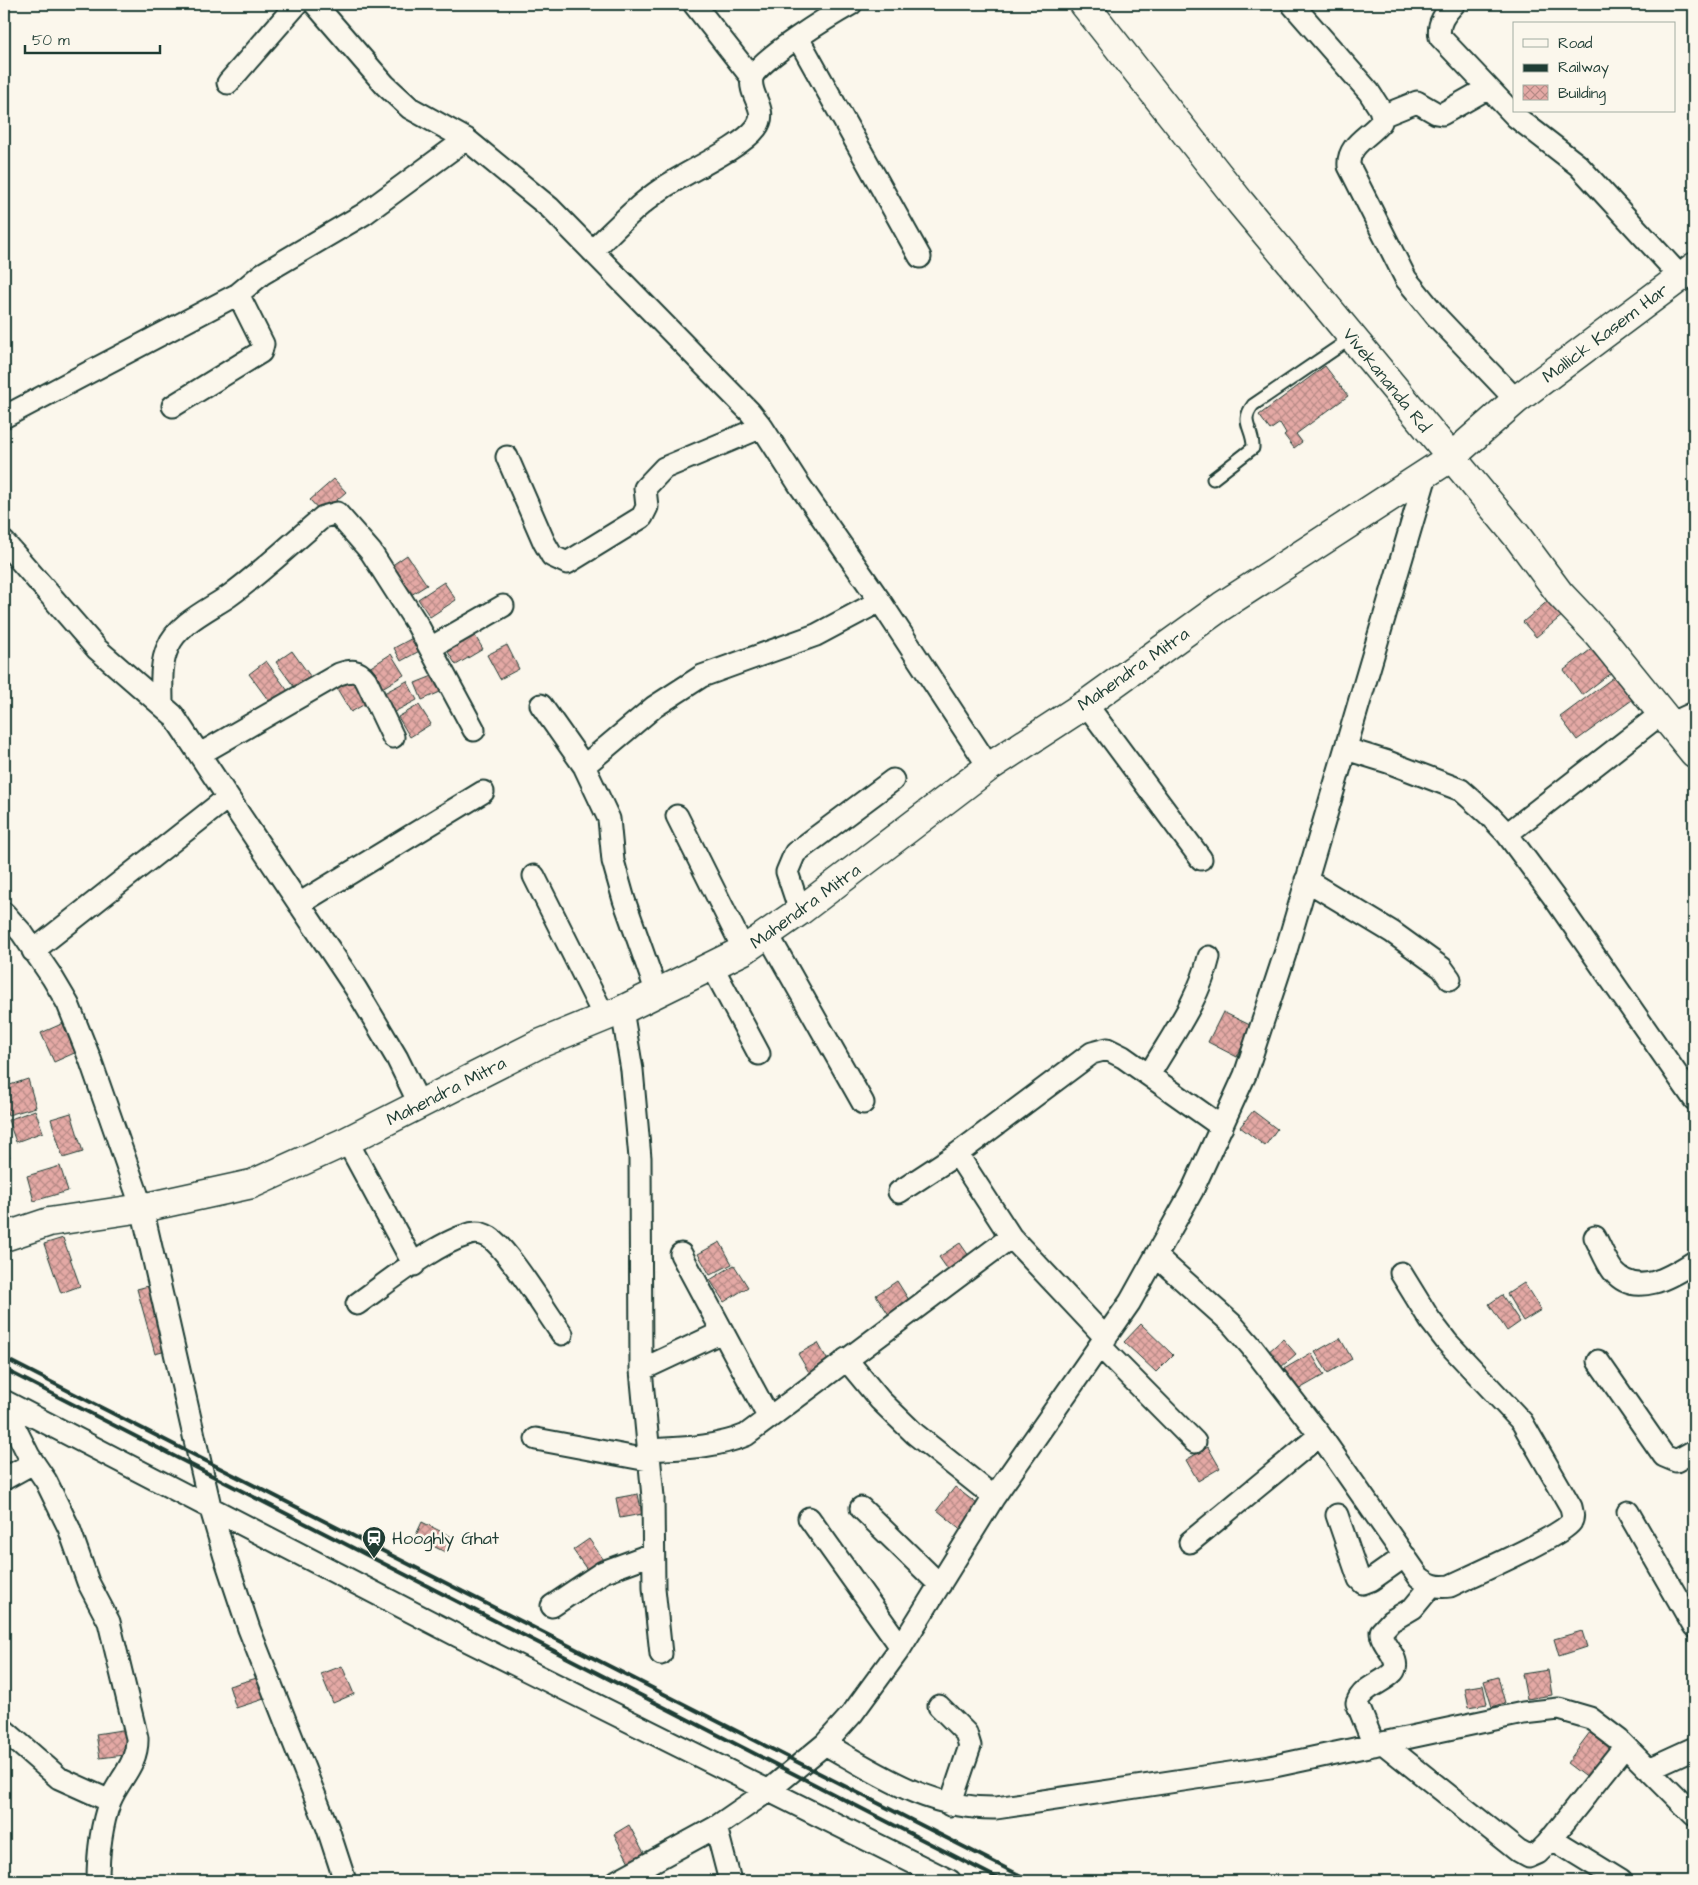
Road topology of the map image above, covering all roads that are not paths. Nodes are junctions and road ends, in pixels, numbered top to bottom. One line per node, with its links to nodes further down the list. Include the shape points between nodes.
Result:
1 (297, 4): 10 (street)
2 (315, 4): 13 (street, via 385,85 410,108)
3 (694, 4): 9 (street)
4 (851, 4): 8 (street)
5 (1292, 4): 12 (street, via 1369,92)
6 (1454, 4): 11 (street, via 1441,21 1440,37)
7 (1091, 5): 18 (main road, Vivekananda Rd, via 1240,202)
8 (798, 38): 9 (street, via 758,67); 15 (street)
9 (752, 78): 14 (street, via 752,90 760,107 761,119 756,128 662,188)
10 (228, 83)
11 (1488, 88): 12 (street, via 1442,114 1417,102); 16 (street, via 1516,117 1578,165)
12 (1382, 116): 19 (street, via 1377,127 1352,150 1348,157 1349,166 1406,279 1437,317)
13 (466, 139): 14 (street, via 550,208); 17 (street, via 364,214 262,274)
14 (592, 251): 22 (street)
15 (920, 257)
16 (1687, 271): 19 (main road, Mallick Kasem Har)
17 (238, 294): 20 (street, via 263,344 261,352); 21 (street)
18 (1352, 337): 24 (main road, Vivekananda Rd); 26 (lane, via 1253,405 1246,420 1253,448)
19 (1516, 400): 24 (main road, Mahendra Mitra)
20 (173, 406)
21 (4, 417)
22 (762, 427): 23 (street, via 664,468 645,488 647,507 642,517 567,563 552,556 548,550); 28 (street)
23 (507, 457)
24 (1450, 458): 25 (main road, Mahendra Mitra); 34 (main road, Vivekananda Rd, via 1517,536 1560,594)
25 (1427, 472): 32 (main road, Mahendra Mitra, via 1222,606); 37 (street)
26 (1214, 479)
27 (4, 542): 31 (street, via 97,648 130,680)
28 (880, 601): 40 (street, via 816,635 702,676 654,707); 41 (street)
29 (503, 606): 30 (street)
30 (432, 647): 31 (street, via 371,552 343,518 332,513 229,595 189,622 177,635 168,646 162,671); 35 (street)
31 (162, 704): 39 (street)
32 (1086, 704): 41 (main road, Mahendra Mitra); 47 (street)
33 (541, 705): 40 (street)
34 (1675, 717): 38 (main road, Vivekananda Rd); 46 (street)
35 (474, 730)
36 (393, 737): 39 (street, via 366,680 350,670)
37 (1346, 749): 46 (street, via 1461,790); 49 (street)
38 (1694, 753)
39 (200, 754): 44 (street)
40 (584, 766): 59 (street, via 609,819 613,861 621,892)
41 (989, 767): 51 (main road, Mahendra Mitra)
42 (893, 780): 51 (street, via 795,853 787,872)
43 (483, 792): 50 (street)
44 (227, 798): 50 (street); 55 (street)
45 (677, 816): 54 (street)
46 (1507, 834): 63 (street)
47 (1201, 859)
48 (534, 876): 60 (street)
49 (1306, 880): 58 (street, via 1392,932 1442,968); 66 (street, via 1245,1074)
50 (299, 904): 65 (street, via 376,1020)
51 (800, 911): 53 (main road, Mahendra Mitra)
52 (4, 913): 55 (street)
53 (768, 935): 54 (main road, Mahendra Mitra); 64 (street)
54 (744, 950): 57 (main road, Mahendra Mitra)
55 (33, 951): 70 (street, via 68,1004)
56 (1209, 957): 62 (street, via 1193,1000)
57 (712, 966): 59 (main road, Mahendra Mitra); 61 (street)
58 (1450, 979)
59 (657, 993): 60 (main road, Mahendra Mitra)
60 (614, 1014): 65 (main road, Mahendra Mitra, via 539,1044); 85 (street, via 632,1070 640,1158)
61 (758, 1054)
62 (1149, 1075): 66 (street); 68 (street, via 1107,1049 1092,1054)
63 (1694, 1100)
64 (863, 1102)
65 (419, 1103): 67 (main road, Mahendra Mitra)
66 (1222, 1127): 75 (street)
67 (347, 1141): 70 (main road, Mahendra Mitra, via 252,1184); 77 (street)
68 (957, 1154): 69 (street); 72 (street)
69 (899, 1192)
70 (142, 1208): 71 (main road, Mahendra Mitra, via 49,1222); 97 (street)
71 (4, 1237)
72 (1011, 1237): 82 (street); 83 (street)
73 (1595, 1237): 76 (street, via 1613,1271 1629,1282 1648,1283 1666,1279)
74 (681, 1254): 80 (street)
75 (1156, 1256): 82 (street); 89 (street, via 1231,1323)
76 (1694, 1262)
77 (414, 1265): 79 (street); 81 (street, via 467,1235 478,1233 488,1236 502,1250)
78 (1401, 1272): 106 (street, via 1447,1342 1522,1422 1571,1507 1573,1516 1572,1522 1555,1534 1450,1586 1440,1588)
79 (358, 1304)
80 (722, 1332): 85 (street); 88 (street)
81 (562, 1334)
82 (1103, 1343): 91 (street); 96 (street)
83 (846, 1359): 88 (street); 96 (street, via 914,1434)
84 (1598, 1361): 92 (street, via 1664,1456 1676,1461)
85 (641, 1370): 93 (street)
86 (4, 1401): 97 (street)
87 (4, 1406): 94 (street)
88 (769, 1418): 93 (street, via 730,1442)
89 (1320, 1435): 102 (street); 104 (street)
90 (536, 1439): 93 (street)
91 (1194, 1442)
92 (1694, 1451)
93 (648, 1455): 103 (street, via 653,1497)
94 (33, 1463): 95 (street); 119 (street, via 46,1481 69,1528 88,1582 109,1622 122,1672 137,1748)
95 (4, 1479)
96 (994, 1497): 105 (street)
97 (210, 1506): 118 (street, via 449,1631); 126 (street, via 249,1629 328,1829)
98 (861, 1508): 105 (street)
99 (1628, 1512): 108 (street)
100 (1337, 1515): 104 (street, via 1359,1579 1363,1582 1371,1580)
101 (809, 1518): 109 (street)
102 (1190, 1542)
103 (652, 1554): 107 (street, via 603,1572); 110 (street)
104 (1405, 1556): 106 (street, via 1419,1577)
105 (940, 1585): 109 (street)
106 (1432, 1585): 114 (street, via 1413,1608 1391,1621 1381,1632 1396,1666 1393,1672 1362,1693 1357,1703)
107 (552, 1606)
108 (1694, 1627)
109 (901, 1647): 113 (street, via 852,1714)
110 (661, 1654)
111 (939, 1706): 120 (street, via 966,1733 970,1746)
112 (4, 1730): 119 (street, via 59,1778)
113 (825, 1744): 118 (street); 120 (street, via 891,1781)
114 (1379, 1744): 115 (street, via 1523,1713 1559,1709 1590,1718); 120 (street, via 1248,1771 1006,1807); 123 (street, via 1529,1857 1538,1853)
115 (1624, 1746): 117 (street); 123 (street)
116 (1694, 1748): 117 (street)
117 (1648, 1769): 121 (street)
118 (768, 1791): 122 (street); 124 (street)
119 (110, 1801): 125 (street, via 102,1831)
120 (950, 1805)
121 (1694, 1815)
122 (716, 1827): 127 (street); 128 (street)
123 (1552, 1838): 129 (street)
124 (938, 1878)
125 (98, 1881)
126 (345, 1881)
127 (617, 1881)
128 (730, 1881)
129 (1620, 1881)

